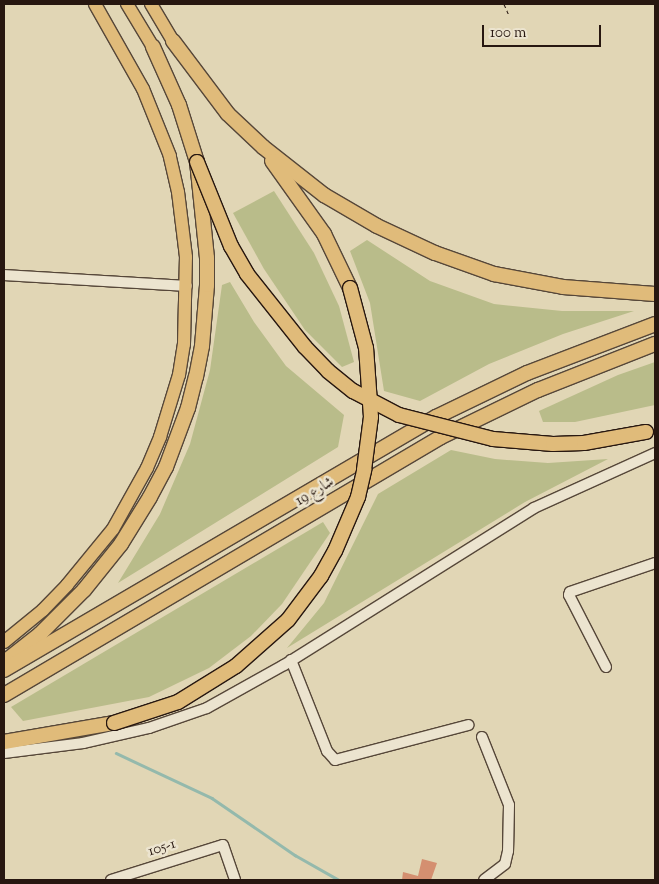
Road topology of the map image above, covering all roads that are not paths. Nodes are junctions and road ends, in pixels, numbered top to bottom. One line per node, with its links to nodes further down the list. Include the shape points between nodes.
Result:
1 (95, 4): 9 (main road, via 143,89 170,156 182,218)
2 (128, 4): 5 (main road)
3 (151, 4): 4 (main road)
4 (173, 41): 6 (highway, via 228,114)
5 (153, 47): 7 (highway, via 179,105)
6 (262, 147): 10 (highway, via 324,195 377,226 464,264 563,288); 24 (highway, bridge, via 324,234 350,288 360,319 366,348 371,417 364,470 347,525 321,576 288,620 236,666 197,692 155,711 114,723)
7 (197, 162): 13 (highway, bridge, via 231,246 247,274 305,347 353,391 399,415 493,439 553,444 600,441); 18 (highway, bridge, via 207,258 202,346 188,408 166,466 121,544 84,590 40,634)
8 (4, 275): 9 (street)
9 (187, 286): 16 (main road, via 184,344 178,376 147,468 113,529 90,559 43,610)
10 (655, 294)
11 (655, 324): 20 (highway, شارع 19, via 527,373 436,417)
12 (655, 344): 21 (highway, شارع 19, via 538,390 441,437)
13 (651, 430)
14 (655, 453): 17 (street, via 534,508)
15 (655, 563): 19 (street, via 570,592)
16 (5, 638)
17 (291, 660): 22 (street, via 327,751 336,760); 25 (street, via 207,708 149,728 83,743)
18 (4, 662)
19 (606, 667)
20 (4, 670)
21 (4, 695)
22 (468, 725)
23 (482, 737): 28 (street, via 509,805 508,851 504,864)
24 (4, 742)
25 (4, 753)
26 (111, 880): 27 (street, 105-1, via 223,845)
27 (235, 880)
28 (484, 880)

